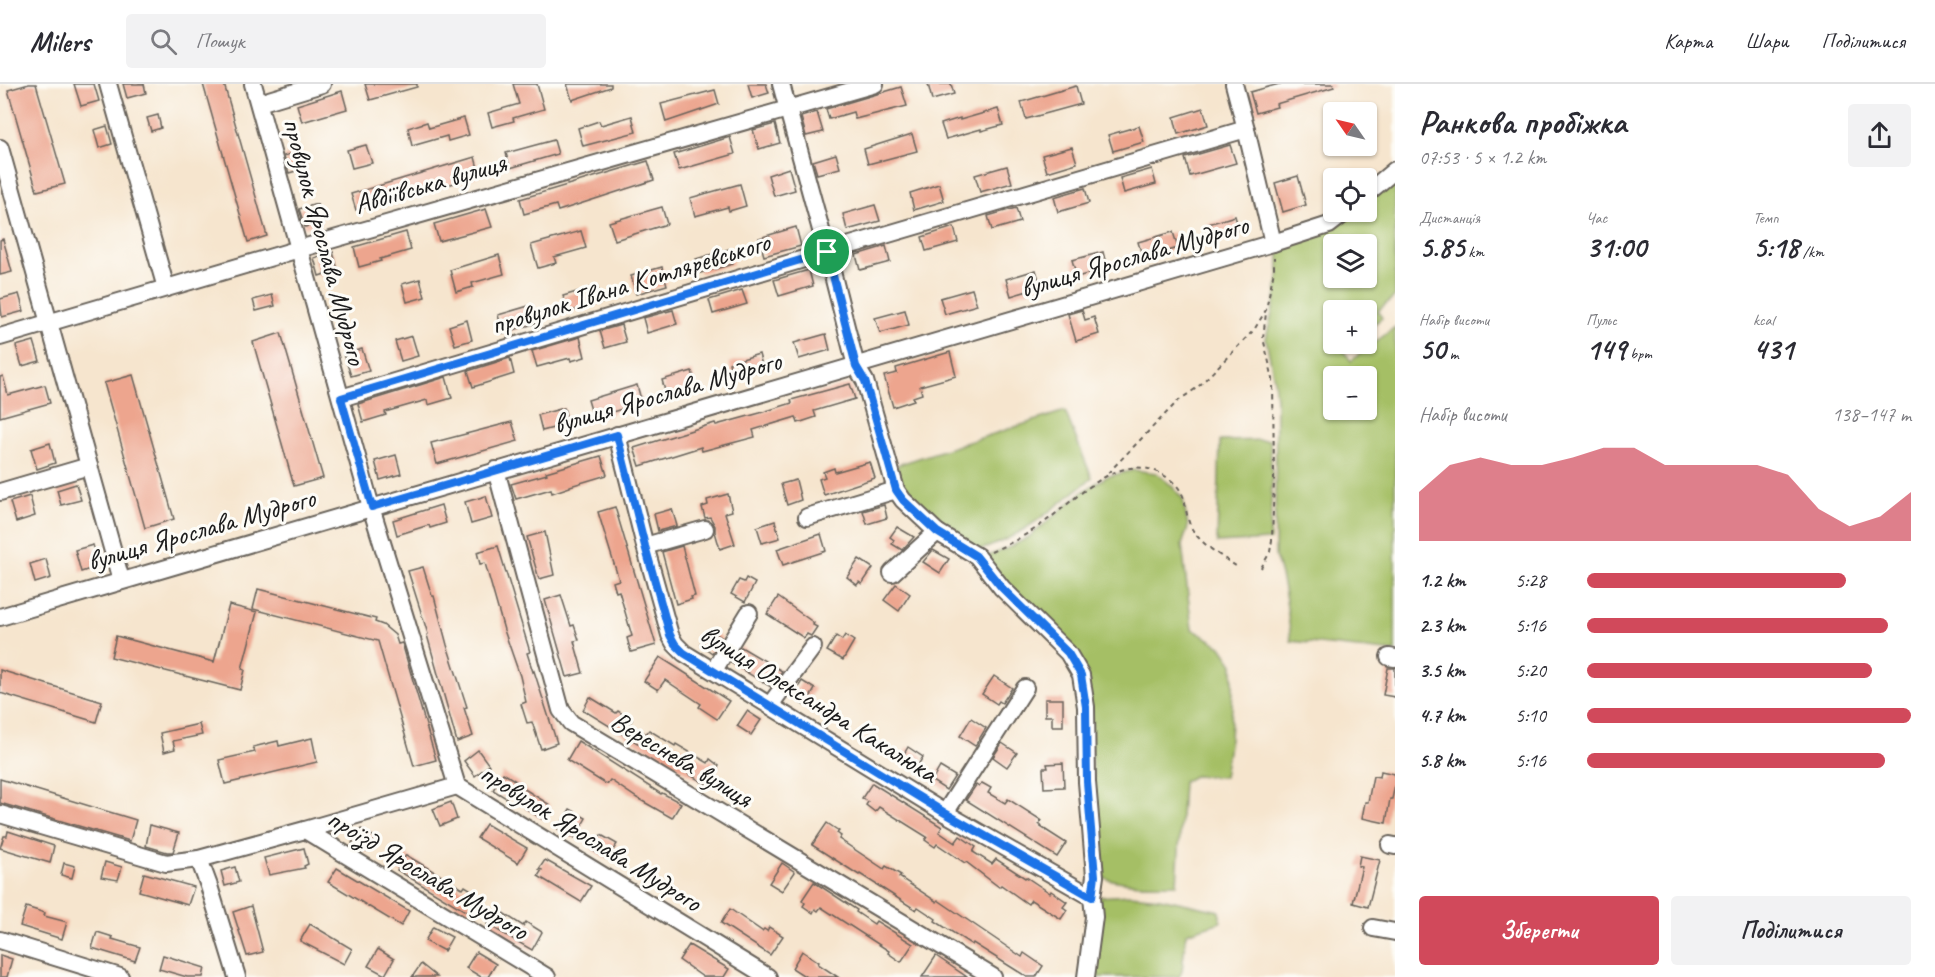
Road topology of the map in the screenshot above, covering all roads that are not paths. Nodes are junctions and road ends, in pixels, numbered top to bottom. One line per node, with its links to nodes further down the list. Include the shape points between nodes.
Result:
1 (108, 84): 18 (street)
2 (254, 84): 7 (street, провулок Ярослава Мудрого)
3 (322, 84): 7 (street)
4 (781, 84): 8 (street)
5 (875, 84): 8 (street, Авдіївська вулиця)
6 (1234, 84): 9 (street)
7 (259, 103): 16 (street, провулок Ярослава Мудрого)
8 (789, 109): 16 (street, Авдіївська вулиця); 17 (street)
9 (1246, 129): 15 (street); 17 (street, провулок Івана Котляревського)
10 (0, 148): 12 (street)
11 (1395, 170): 13 (street)
12 (4, 180): 19 (street)
13 (1377, 185)
14 (1333, 222): 15 (street, вулиця Ярослава Мудрого)
15 (1273, 243): 21 (street, вулиця Ярослава Мудрого)
16 (300, 249): 18 (street, Авдіївська вулиця); 22 (street, провулок Ярослава Мудрого)
17 (827, 252): 21 (street); 22 (street, провулок Івана Котляревського)
18 (166, 288): 19 (street, Авдіївська вулиця)
19 (49, 323): 20 (street, Авдіївська вулиця); 24 (street)
20 (0, 337)
21 (856, 366): 23 (street, вулиця Ярослава Мудрого); 26 (street, via 865,381)
22 (341, 398): 28 (street, провулок Ярослава Мудрого)
23 (617, 435): 25 (street, вулиця Ярослава Мудрого); 32 (street, вулиця Олександра Какалюка)
24 (89, 466): 27 (street); 34 (street)
25 (496, 470): 28 (street, вулиця Ярослава Мудрого); 54 (street, Вереснева вулиця, via 561,710 571,723)
26 (896, 490): 29 (street); 31 (street)
27 (0, 492)
28 (372, 507): 34 (street, вулиця Ярослава Мудрого); 41 (street, провулок Ярослава Мудрого)
29 (807, 517)
30 (705, 529): 32 (street)
31 (937, 532): 33 (street); 46 (street, via 976,556 1002,588 1068,653 1081,675 1095,876)
32 (645, 546): 38 (street, вулиця Олександра Какалюка, via 675,644)
33 (892, 573)
34 (121, 580): 36 (street, вулиця Ярослава Мудрого)
35 (749, 613): 38 (street)
36 (0, 617)
37 (813, 647): 40 (street)
38 (714, 670): 40 (street, вулиця Олександра Какалюка)
39 (1025, 688): 42 (street)
40 (770, 705): 42 (street, вулиця Олександра Какалюка)
41 (457, 786): 44 (street); 53 (street, провулок Ярослава Мудрого)
42 (945, 813): 46 (street, вулиця Олександра Какалюка)
43 (0, 814): 45 (street, проїзд Ярослава Мудрого, via 166,863)
44 (305, 830): 45 (street, проїзд Ярослава Мудрого); 52 (street, проїзд Ярослава Мудрого)
45 (199, 859): 51 (street)
46 (1092, 897): 55 (street, via 1094,916)
47 (1374, 928): 48 (street)
48 (1395, 932)
49 (0, 940): 50 (street)
50 (120, 977)
51 (237, 977)
52 (547, 977)
53 (768, 977)
54 (993, 977)
55 (1086, 977)

